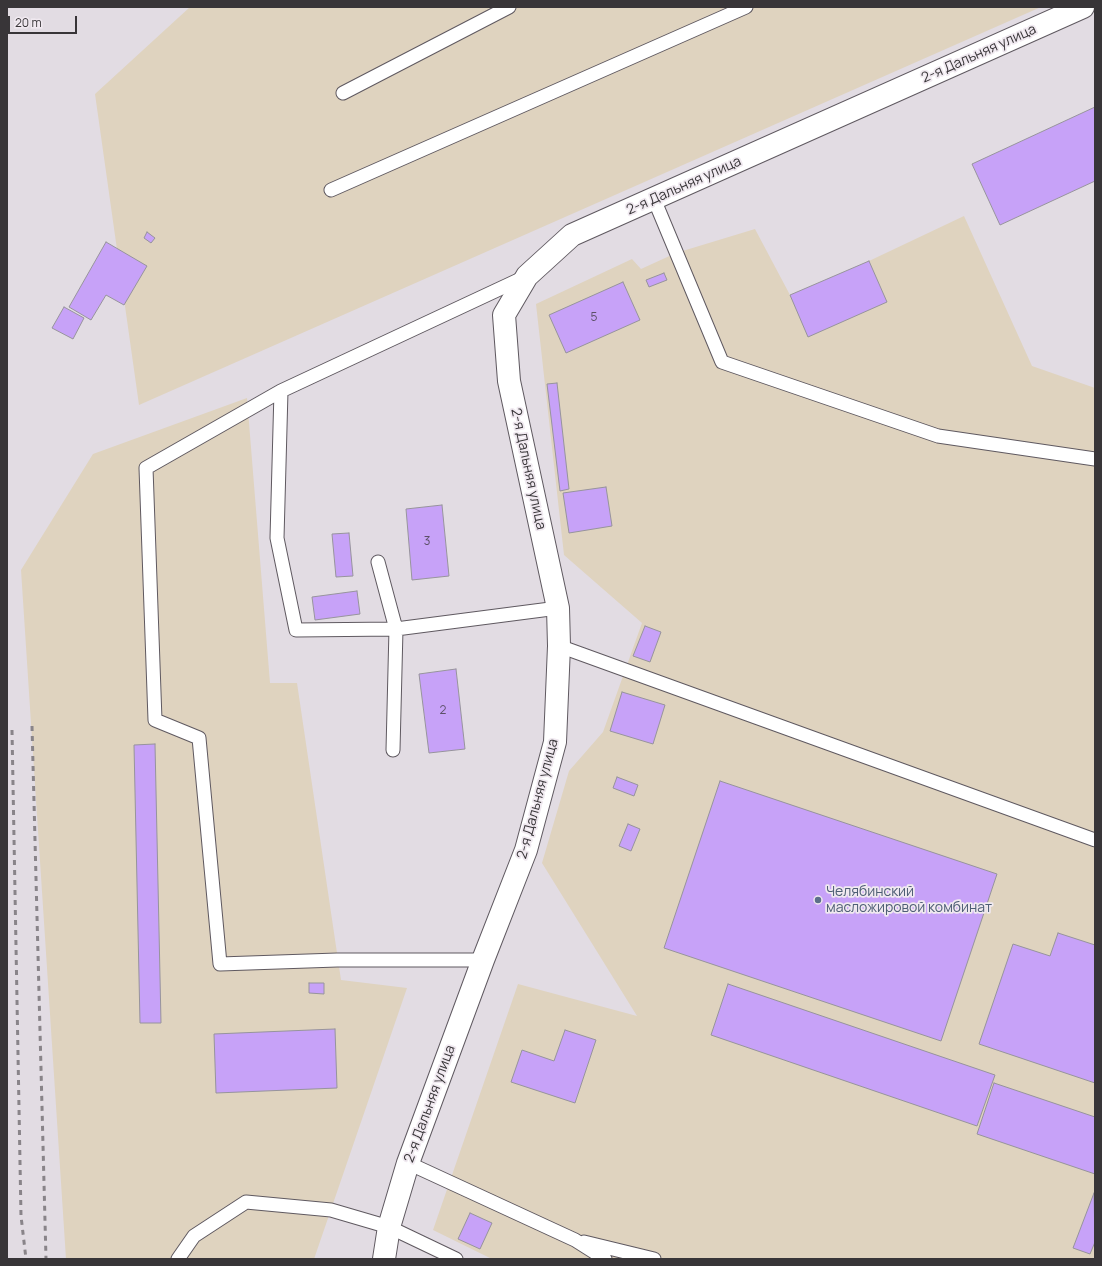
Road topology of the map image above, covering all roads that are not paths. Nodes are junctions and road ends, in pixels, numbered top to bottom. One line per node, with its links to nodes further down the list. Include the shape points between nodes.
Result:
1 (509, 7): 4 (lane)
2 (746, 7): 5 (lane)
3 (1083, 7): 6 (street, 2-я Дальняя улица)
4 (343, 93)
5 (331, 190)
6 (654, 199): 7 (street, 2-я Дальняя улица, via 572,235); 9 (lane, via 722,362 938,436)
7 (527, 276): 8 (lane); 11 (street, 2-я Дальняя улица, via 504,315 509,381)
8 (281, 391): 12 (lane, via 277,538 296,630); 16 (lane, via 146,468 155,720 199,738 220,964 337,960)
9 (1095, 459)
10 (378, 562): 12 (lane)
11 (558, 608): 12 (lane); 13 (street, 2-я Дальняя улица)
12 (396, 629): 14 (lane)
13 (559, 646): 15 (lane); 16 (street, 2-я Дальняя улица, via 555,742 526,850)
14 (393, 750)
15 (1095, 840)
16 (483, 960): 17 (street, 2-я Дальняя улица)
17 (408, 1163): 18 (street, 2-я Дальняя улица); 19 (lane)
18 (389, 1227): 20 (lane, via 331,1210 246,1202 194,1236); 21 (street, 2-я Дальняя улица); 22 (lane)
19 (575, 1240): 23 (lane); 24 (lane)
20 (178, 1259)
21 (384, 1259)
22 (456, 1259)
23 (605, 1259)
24 (654, 1259)

